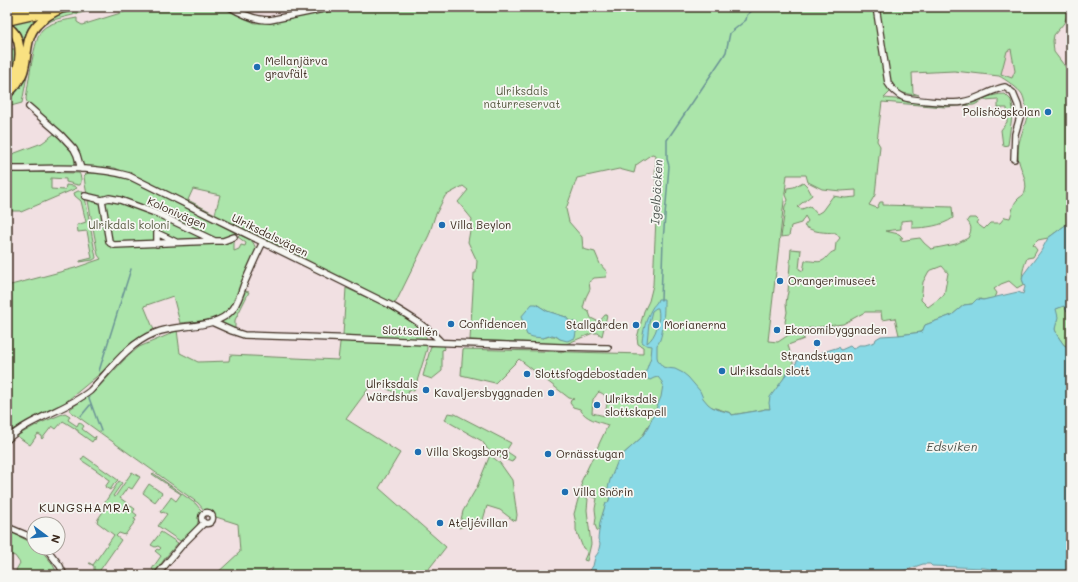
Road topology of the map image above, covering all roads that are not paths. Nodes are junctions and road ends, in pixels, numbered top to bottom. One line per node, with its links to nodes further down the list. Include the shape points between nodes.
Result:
1 (33, 7): 6 (highway)
2 (230, 7): 3 (street, via 247,16 264,20)
3 (333, 7)
4 (876, 7): 12 (street, via 888,82 891,88 904,98 961,103 1006,87 1013,93 1020,117 1015,134)
5 (66, 8): 6 (highway); 7 (highway, via 46,17 32,31)
6 (8, 20): 8 (highway, via 17,37 19,52 16,74)
7 (20, 78): 9 (highway); 10 (highway)
8 (7, 81)
9 (7, 87)
10 (7, 94)
11 (29, 107): 14 (street, via 74,149)
12 (1014, 159)
13 (7, 169): 14 (street, Ulriksdalsvägen)
14 (80, 169): 21 (street, Ulriksdalsvägen, via 129,176)
15 (85, 196): 16 (street, Kolonivägen)
16 (102, 200): 17 (street, Kolonivägen, via 120,200); 23 (street, Kolonivägen, via 110,243)
17 (190, 229): 19 (street, Kolonivägen); 20 (street)
18 (234, 237): 19 (street)
19 (215, 241): 20 (street, Kolonivägen)
20 (191, 242): 22 (street, Kolonivägen)
21 (263, 242): 24 (street, via 237,302 229,313); 25 (street, Ulriksdalsvägen, via 414,318)
22 (177, 243): 23 (street, Kolonivägen); 23 (street, via 157,233)
23 (157, 244)
24 (214, 322): 25 (street, Slottsallén, via 244,335); 27 (street, via 155,332 128,349 83,397)
25 (441, 342): 26 (street, Slottsallén)
26 (608, 348)
27 (9, 433): 28 (street)
28 (7, 440)
29 (204, 524): 34 (street)
30 (7, 527): 31 (street)
31 (26, 535)
32 (52, 556): 33 (street)
33 (64, 575)
34 (157, 575)

